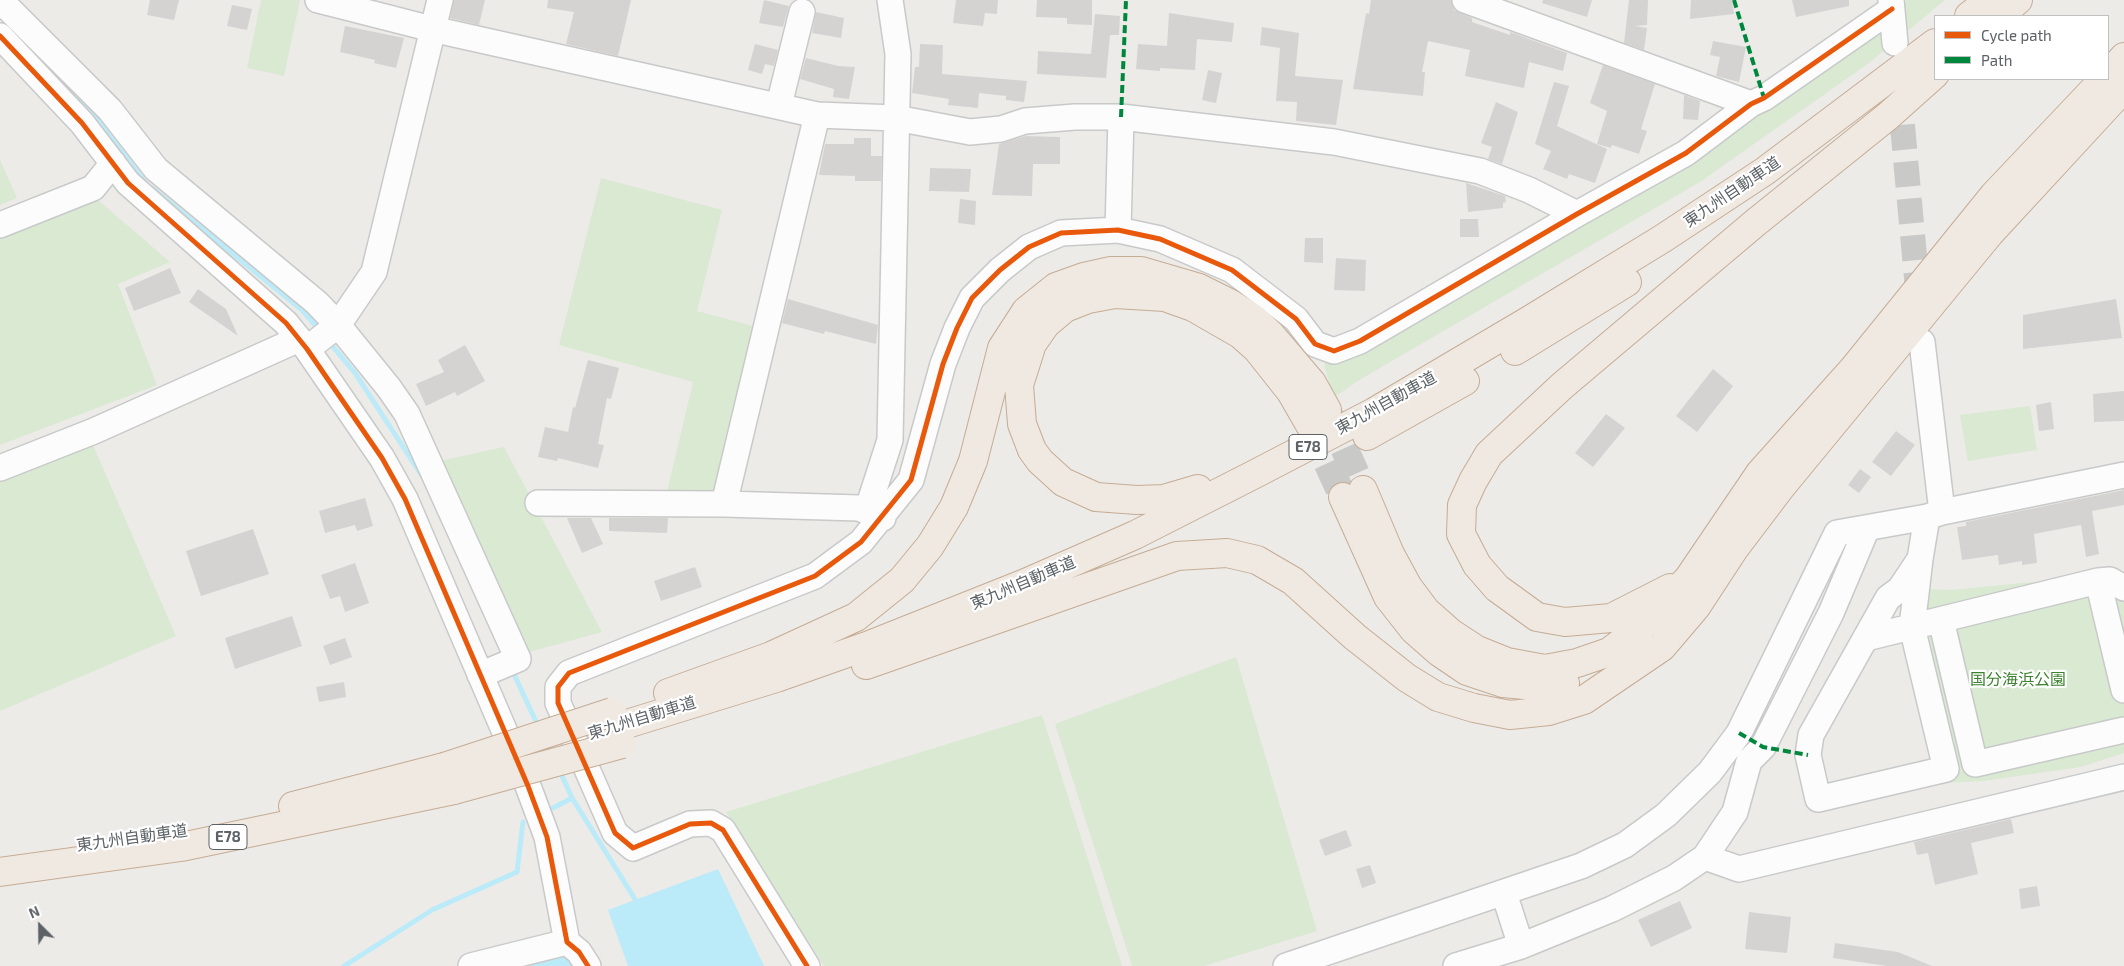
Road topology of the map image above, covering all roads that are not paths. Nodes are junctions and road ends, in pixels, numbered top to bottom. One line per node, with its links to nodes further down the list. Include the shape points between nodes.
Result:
1 (0, 0): 9 (street)
2 (318, 0): 13 (street)
3 (440, 0): 13 (street)
4 (890, 0): 27 (street, via 898,54)
5 (1465, 0): 23 (street)
6 (1989, 0): 11 (highway)
7 (2018, 0): 12 (highway)
8 (1891, 4): 15 (street); 23 (street, via 1764,98)
9 (21, 9): 32 (street, via 110,110 156,169)
10 (802, 12): 24 (street)
11 (1970, 15)
12 (2000, 15)
13 (432, 29): 24 (street); 32 (street, via 374,272)
14 (0, 36): 28 (street, via 82,123)
15 (1895, 43)
16 (1934, 44): 35 (highway, 東九州自動車道 / E78, via 1765,171 1536,316)
17 (2124, 57): 19 (highway)
18 (1934, 67): 51 (highway, 東九州自動車道 / E78, via 1774,185 1674,252 1570,319 1402,418 1284,479 1104,565)
19 (2109, 73)
20 (1934, 75): 44 (highway, via 1562,386 1489,454 1462,505 1461,534 1477,565 1497,588 1537,617 1565,622 1611,618)
21 (2103, 80): 44 (highway, via 1994,195 1854,368 1760,473)
22 (2124, 88): 53 (highway, via 1990,232 1782,487 1734,549 1696,608 1662,647)
23 (1751, 104): 29 (street, via 1686,153)
24 (778, 106): 25 (street)
25 (817, 115): 27 (street); 39 (street)
26 (1121, 117): 27 (street, via 1025,121 1001,129 970,132); 29 (street, via 1334,142 1432,160 1480,171); 31 (street)
27 (896, 118): 40 (street, via 890,440)
28 (113, 163): 30 (street, via 93,188); 34 (street, via 128,183 270,309)
29 (1577, 214): 31 (street, via 1360,341 1334,351 1315,344 1296,318 1232,270 1160,239)
30 (0, 226)
31 (1118, 230): 40 (street, via 1061,233 1029,247 972,298 943,364 911,480)
32 (338, 325): 34 (street); 52 (street, via 407,414 518,659)
33 (1922, 342): 41 (street)
34 (303, 344): 36 (street); 52 (street, via 382,458 405,499)
35 (1374, 412): 55 (highway, 東九州自動車道 / E78, via 1135,535 1023,584 867,646); 55 (highway, via 1199,488 1164,499 1115,499 1078,491 1063,482 1032,450 1022,424 1019,385 1032,344 1046,324 1065,308 1088,299 1115,294 1165,297 1193,307 1257,349 1291,392 1318,418 1312,383 1254,318 1231,304 1199,288 1141,271 1111,271 1056,287 1026,311 1002,348 973,461 954,507 930,546 902,580 856,617)
36 (0, 468)
37 (2124, 475): 41 (street)
38 (538, 503): 39 (street)
39 (724, 504): 40 (street, via 859,508)
40 (875, 514): 67 (street, via 861,542 816,576 569,673 558,687 558,703 615,833 633,848 690,824 711,823 722,830)
41 (1934, 514): 42 (street); 43 (street)
42 (1867, 528): 60 (street, via 1831,613 1763,747 1749,761 1735,812); 62 (street, via 1837,533 1739,733 1710,772 1666,815 1625,845 1581,866)
43 (1920, 559): 48 (street); 50 (street, via 1900,589 1888,598)
44 (1688, 579): 53 (highway, via 1641,628 1609,652 1545,669 1507,662 1470,646 1426,611 1408,587 1353,493 1388,597 1414,630 1453,662 1467,671 1503,683 1546,687)
45 (2098, 581): 46 (street, via 2110,580); 47 (street); 49 (street)
46 (2124, 588)
47 (1941, 620): 48 (street); 56 (street, via 1975,764)
48 (1912, 627): 50 (street); 50 (street, via 1946,769 1818,799 1808,755 1811,735)
49 (2117, 630): 54 (street)
50 (1866, 638)
51 (866, 665): 53 (highway, via 1177,556 1227,553 1258,560 1293,581 1355,637 1407,678 1438,697 1510,715 1549,711 1584,700); 55 (highway, 東九州自動車道 / E78)
52 (480, 675): 63 (street, via 528,786 546,837)
53 (1614, 680)
54 (2124, 690)
55 (617, 728): 57 (highway, 東九州自動車道 / E78)
56 (2124, 730)
57 (448, 777): 59 (highway, 東九州自動車道 / E78, via 166,834); 61 (highway, 東九州自動車道 / E78, via 182,847)
58 (2124, 777): 60 (street, via 1739,869)
59 (0, 856)
60 (1705, 857): 64 (street, via 1674,878 1612,909)
61 (0, 872)
62 (1504, 893): 64 (street); 68 (street)
63 (567, 942): 65 (street); 66 (street)
64 (1521, 946): 69 (street)
65 (471, 966)
66 (588, 966)
67 (807, 966)
68 (1286, 966)
69 (1456, 966)

